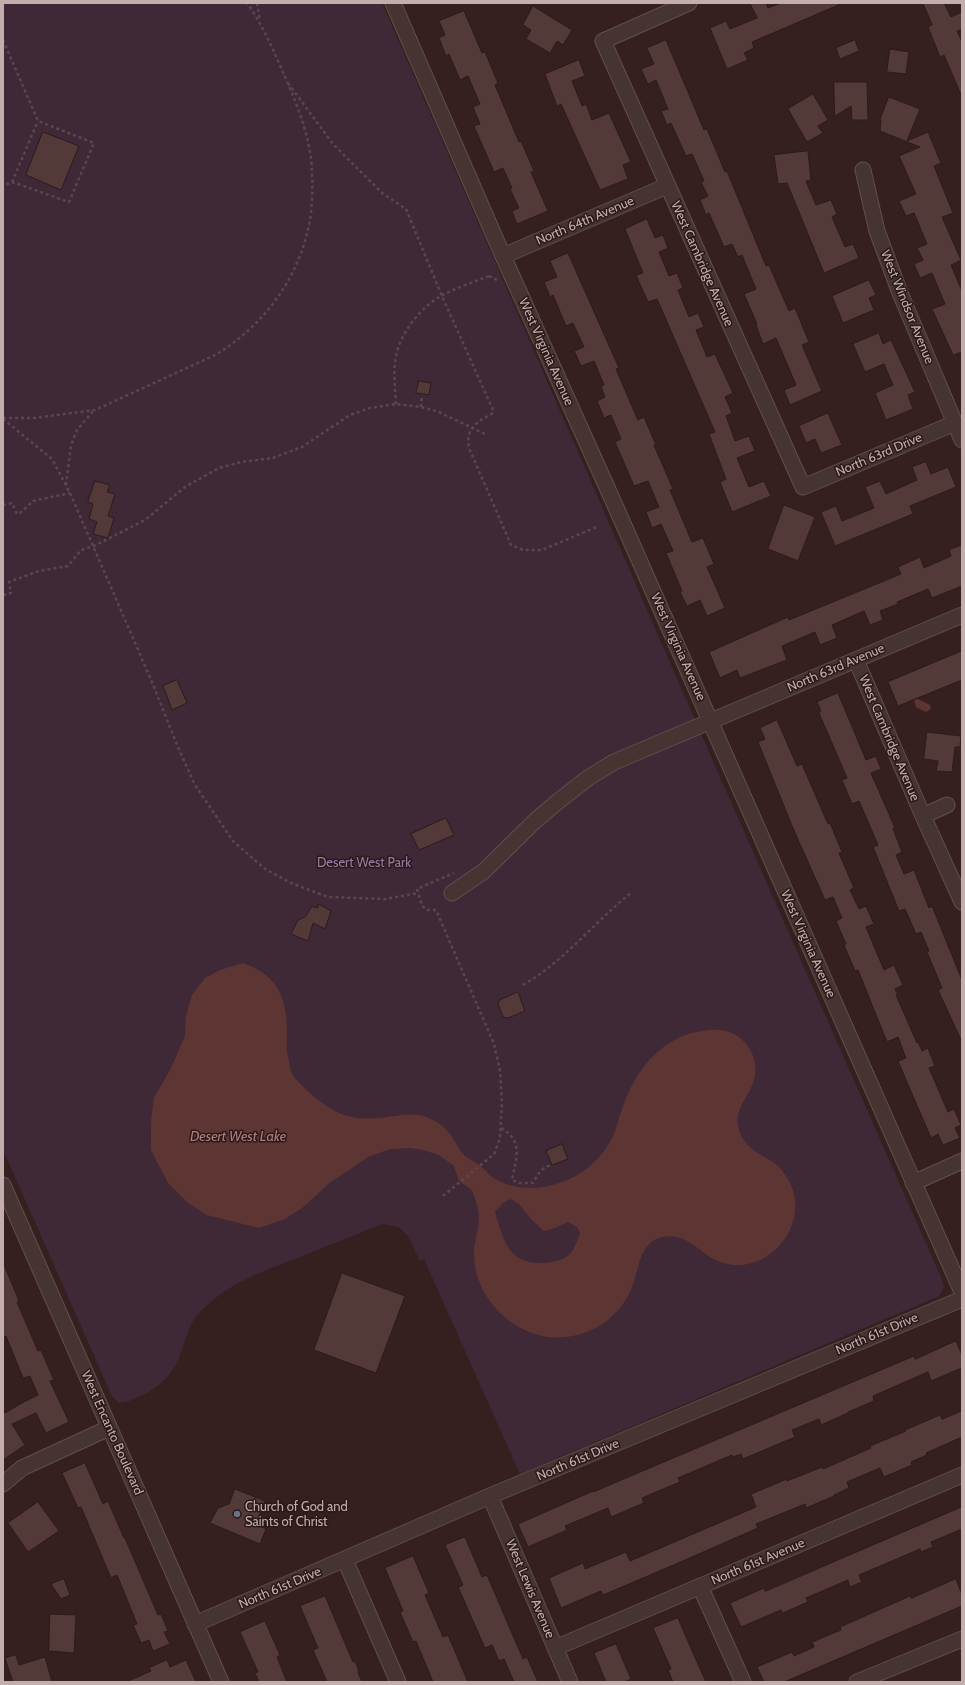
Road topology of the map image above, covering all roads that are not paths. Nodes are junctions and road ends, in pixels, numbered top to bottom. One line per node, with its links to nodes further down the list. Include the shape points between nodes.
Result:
1 (393, 3): 5 (street, West Virginia Avenue)
2 (689, 3): 4 (street, West Cambridge Avenue, via 603,41)
3 (863, 170): 6 (street, West Windsor Avenue, via 876,231)
4 (667, 186): 5 (street, North 64th Avenue); 8 (street, West Cambridge Avenue)
5 (502, 256): 11 (street, West Virginia Avenue)
6 (954, 423): 7 (street, West Windsor Avenue); 8 (street, North 63rd Drive)
7 (962, 440)
8 (803, 487)
9 (962, 615): 10 (street, North 63rd Avenue)
10 (856, 660): 11 (street, North 63rd Avenue); 13 (street, West Cambridge Avenue)
11 (711, 722): 14 (street, North 63rd Avenue, via 614,762 588,778 535,821 484,871); 17 (street, West Virginia Avenue)
12 (947, 805): 13 (street, West Cambridge Avenue)
13 (923, 816): 15 (street, West Cambridge Avenue)
14 (452, 893)
15 (962, 902)
16 (962, 1161): 17 (street)
17 (913, 1183): 19 (street, West Virginia Avenue)
18 (3, 1185): 21 (street, West Encanto Boulevard)
19 (962, 1292)
20 (962, 1299): 24 (street, North 61st Drive)
21 (109, 1428): 23 (street, via 22,1468); 27 (street, West Encanto Boulevard)
22 (962, 1475): 26 (street, North 61st Avenue)
23 (3, 1484)
24 (490, 1496): 25 (street, North 61st Drive); 29 (street, West Lewis Avenue)
25 (345, 1560): 27 (street, North 61st Drive); 31 (street)
26 (700, 1586): 29 (street, North 61st Avenue); 33 (street)
27 (195, 1624): 30 (street, West Encanto Boulevard)
28 (962, 1639): 34 (street)
29 (555, 1648): 32 (street, West Lewis Avenue)
30 (221, 1682)
31 (398, 1682)
32 (570, 1682)
33 (743, 1682)
34 (857, 1682)

